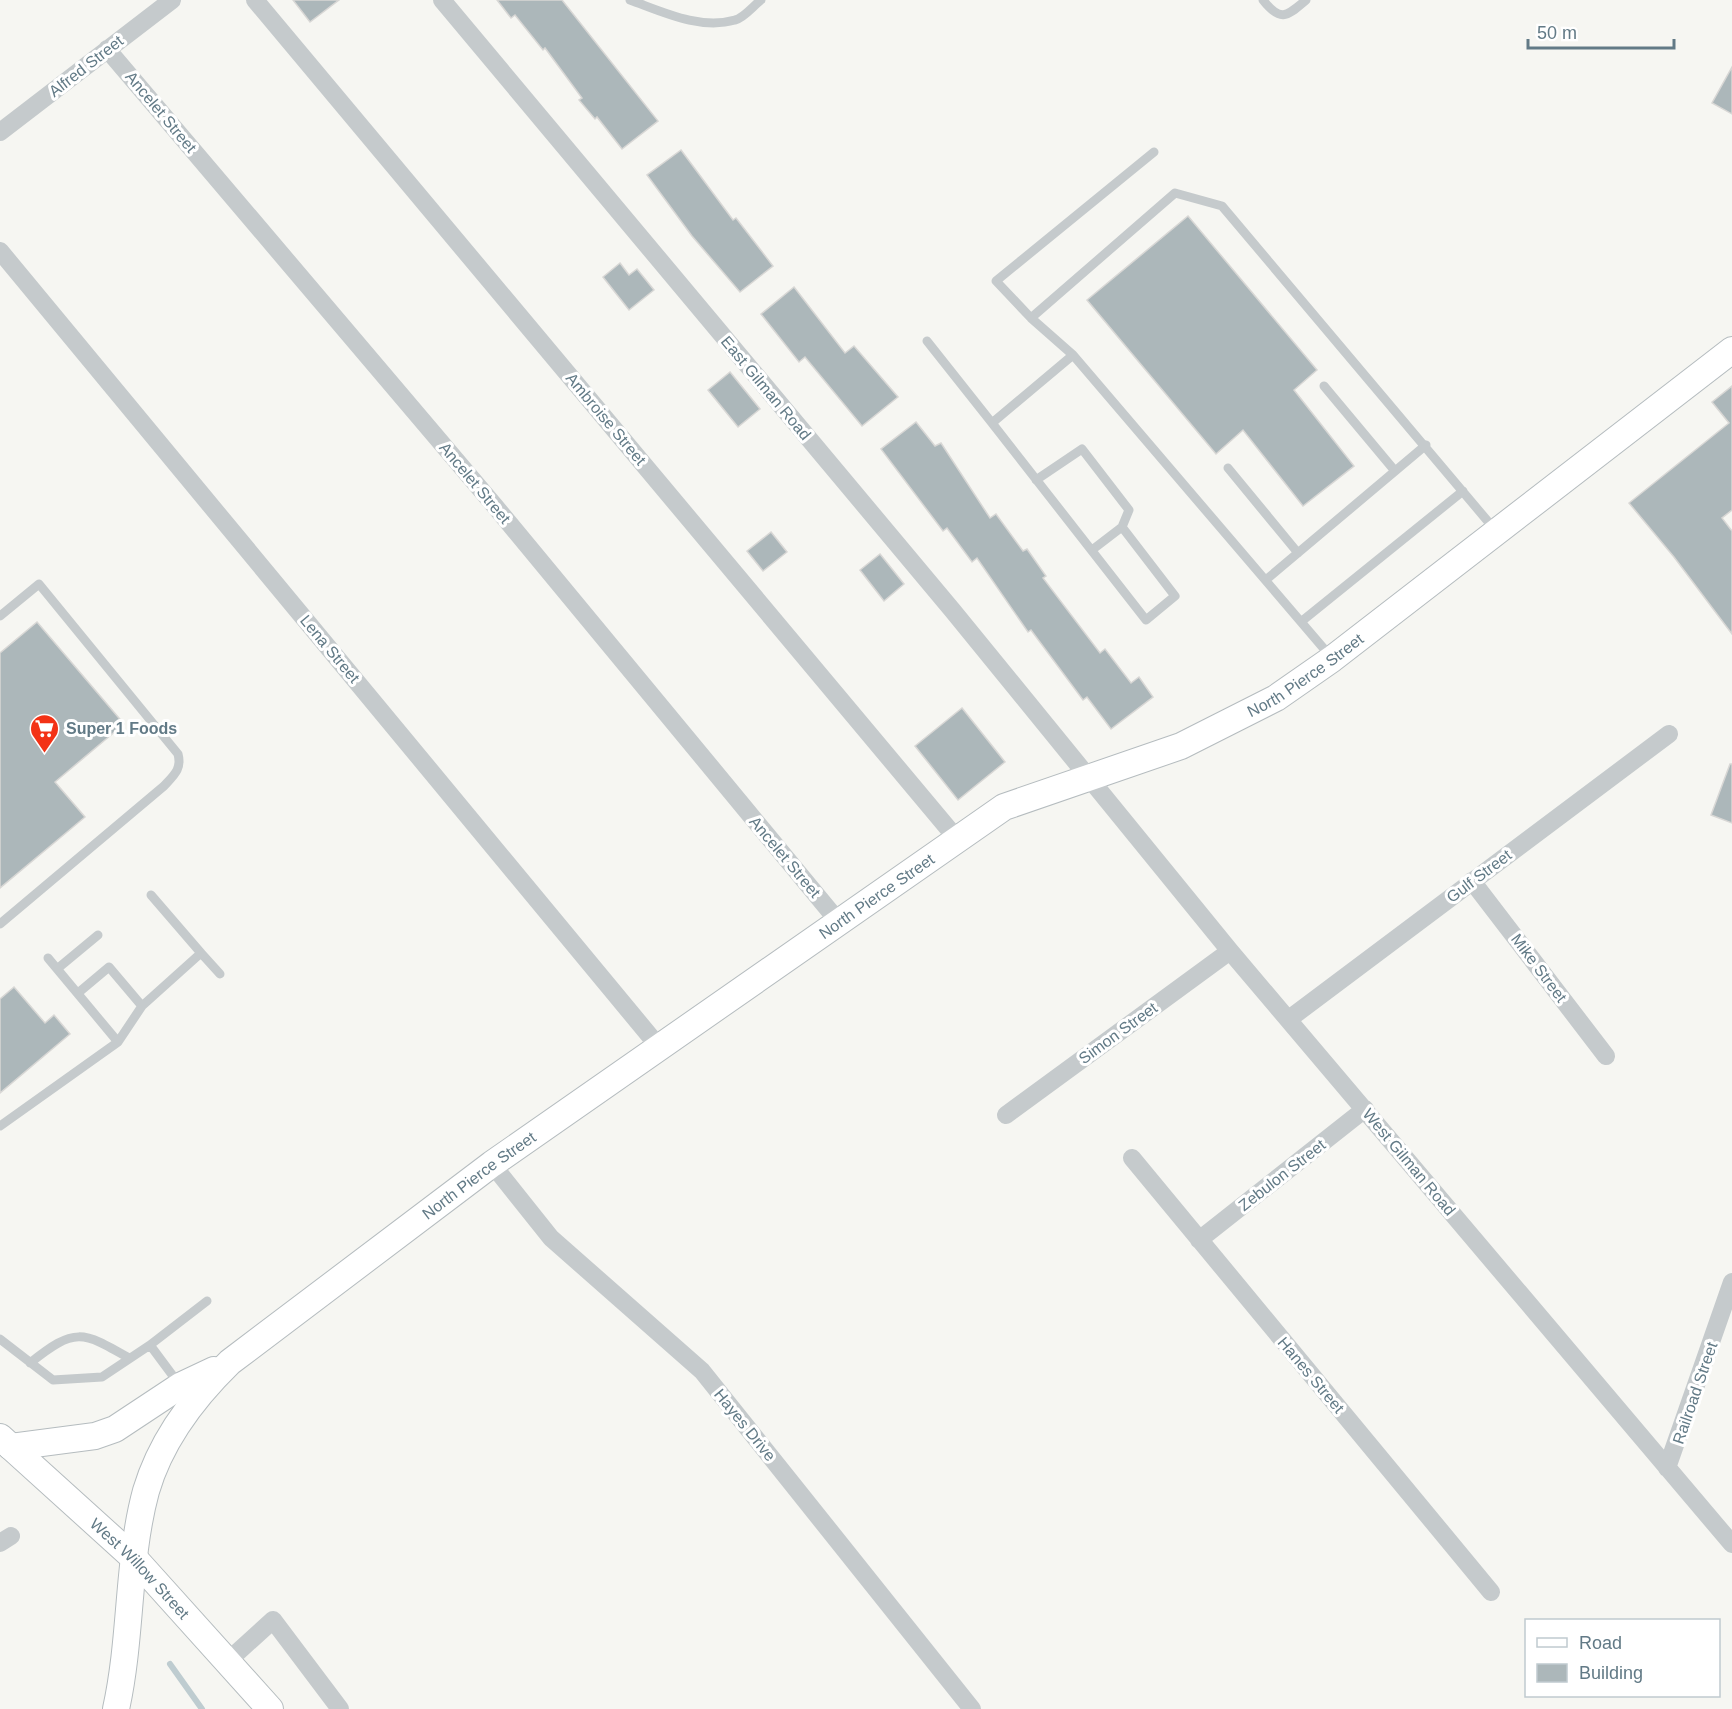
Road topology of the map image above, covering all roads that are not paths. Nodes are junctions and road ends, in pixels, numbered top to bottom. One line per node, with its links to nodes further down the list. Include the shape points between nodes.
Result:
1 (172, 0): 8 (street, Alfred Street)
2 (255, 0): 33 (street, Ambroise Street)
3 (442, 0): 32 (street, East Gilman Road, via 953,610)
4 (630, 0): 5 (lane, via 680,18 708,23 737,20)
5 (760, 0)
6 (1263, 0): 7 (lane, via 1281,16)
7 (1306, 0)
8 (107, 49): 9 (street, Alfred Street); 36 (street, Ancelet Street, via 486,496)
9 (0, 132)
10 (1154, 152): 12 (lane, via 996,281)
11 (0, 251): 48 (street, Lena Street)
12 (1031, 318): 15 (lane); 18 (lane, via 1175,193 1222,206)
13 (927, 341): 17 (lane)
14 (1732, 350): 24 (street, North Pierce Street)
15 (1073, 355): 17 (lane); 27 (lane)
16 (1324, 386): 20 (lane)
17 (992, 423): 21 (lane)
18 (1426, 445): 20 (lane); 22 (lane)
19 (1228, 468): 26 (lane)
20 (1395, 471): 26 (lane)
21 (1036, 480): 23 (lane, via 1082,449 1129,510); 25 (lane)
22 (1463, 491): 24 (lane); 29 (lane)
23 (1122, 527): 25 (lane); 25 (lane, via 1175,596 1146,620)
24 (1496, 531): 30 (street, North Pierce Street)
25 (1092, 550)
26 (1298, 553): 27 (lane)
27 (1267, 579): 29 (lane)
28 (0, 616): 37 (lane, via 39,584 178,754 181,763 164,786)
29 (1302, 621): 30 (lane)
30 (1332, 659): 32 (street, North Pierce Street, via 1276,698 1228,724 1181,746)
31 (1669, 734): 34 (street, Gulf Street)
32 (1087, 778): 33 (street, North Pierce Street, via 1018,800); 39 (street, West Gilman Road)
33 (957, 839): 36 (street, North Pierce Street)
34 (1472, 881): 46 (street, Gulf Street); 49 (street, Mike Street)
35 (152, 895): 40 (lane)
36 (838, 921): 48 (street, North Pierce Street)
37 (0, 924)
38 (99, 935): 42 (lane)
39 (1230, 951): 46 (street, West Gilman Road); 51 (street, Simon Street)
40 (201, 952): 43 (lane); 45 (lane)
41 (48, 958): 42 (lane)
42 (57, 969): 44 (lane)
43 (220, 974)
44 (78, 993): 45 (lane, via 109,967); 47 (lane)
45 (142, 1006): 47 (lane)
46 (1288, 1019): 50 (street, West Gilman Road)
47 (117, 1042): 52 (lane)
48 (659, 1047): 54 (street, North Pierce Street)
49 (1606, 1056)
50 (1365, 1109): 55 (street, Zebulon Street); 65 (street, West Gilman Road)
51 (1006, 1115)
52 (0, 1126)
53 (1132, 1158): 55 (street, Hanes Street)
54 (492, 1164): 62 (street, North Pierce Street); 73 (street, Hayes Drive, via 551,1238 702,1371)
55 (1199, 1240): 68 (street, Hanes Street)
56 (1732, 1282): 65 (street, Railroad Street)
57 (207, 1301): 59 (lane)
58 (2, 1343): 61 (lane)
59 (150, 1345): 60 (lane); 63 (lane)
60 (129, 1358): 61 (lane, via 102,1377 53,1380); 61 (lane, via 93,1338 66,1337)
61 (30, 1362)
62 (230, 1362): 63 (street); 67 (street, North Pierce Street, via 183,1414 157,1463 145,1498)
63 (180, 1386): 64 (street, via 115,1429 94,1436)
64 (5, 1442): 67 (street, West Willow Street)
65 (1667, 1468): 66 (street, West Gilman Road)
66 (1732, 1544)
67 (135, 1559): 69 (street, West Willow Street); 70 (street, North Pierce Street, via 129,1634)
68 (1491, 1592)
69 (229, 1660): 71 (street, West Willow Street); 72 (street, via 273,1620)
70 (116, 1709)
71 (270, 1709)
72 (340, 1709)
73 (972, 1709)

